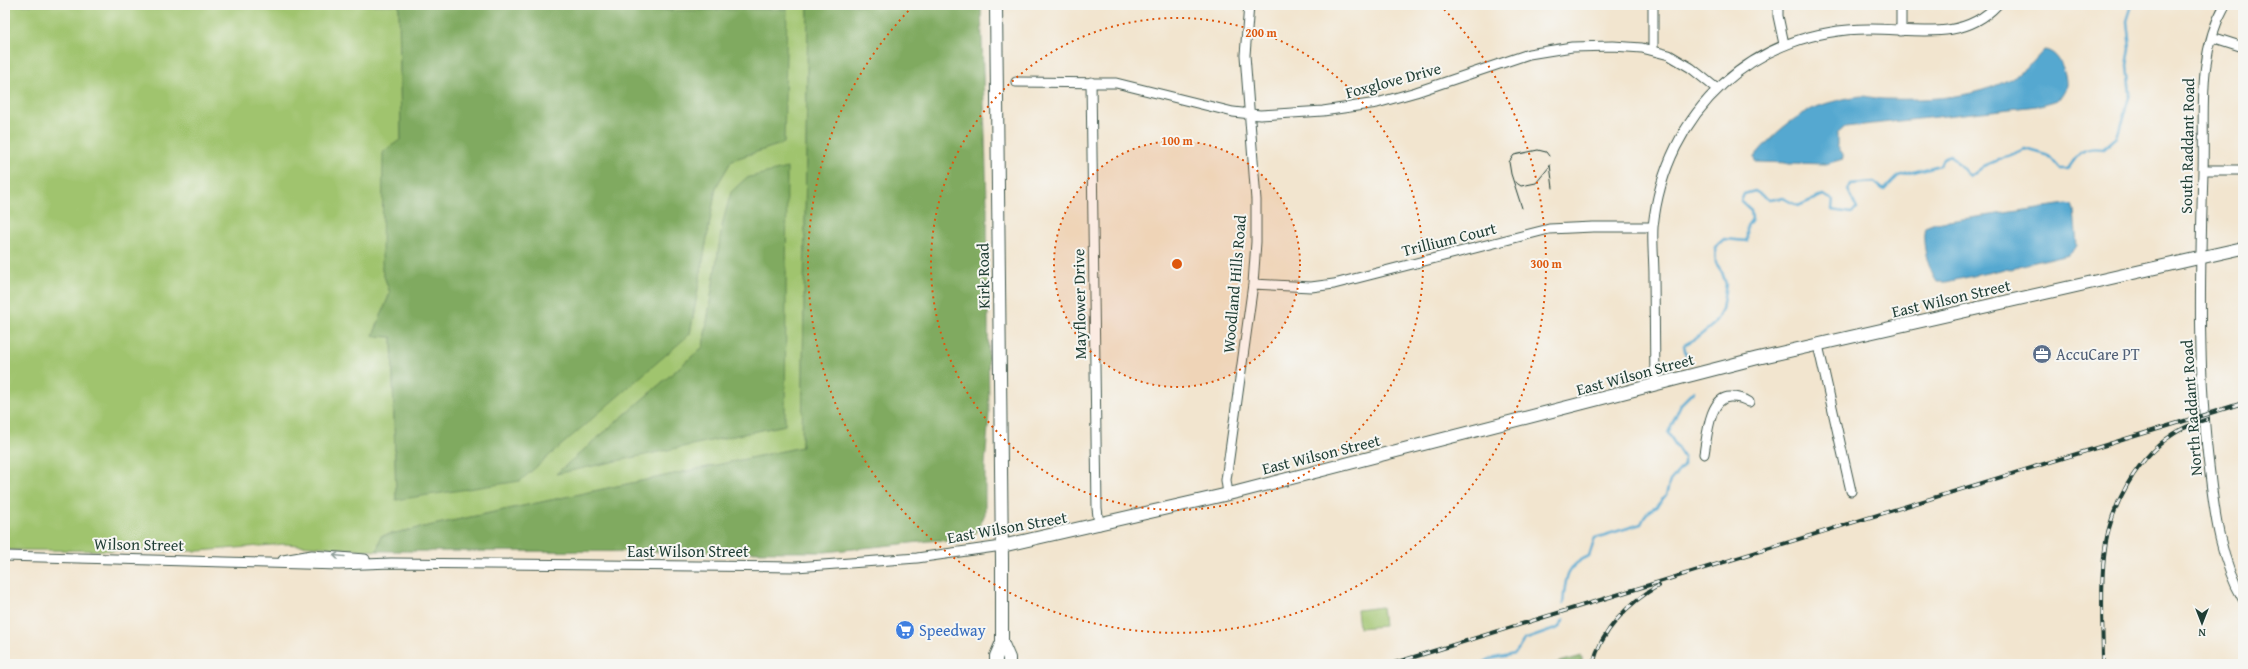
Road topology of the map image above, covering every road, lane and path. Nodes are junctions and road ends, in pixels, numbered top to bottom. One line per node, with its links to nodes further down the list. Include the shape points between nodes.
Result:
1 (996, 5): 30 (street, Kirk Road)
2 (1249, 5): 16 (street, Woodland Hills Road, via 1245,55)
3 (1653, 5): 12 (street)
4 (1778, 5): 10 (street)
5 (1901, 5): 8 (street)
6 (1996, 5): 8 (street, via 1978,20 1959,29 1939,32)
7 (2225, 5): 9 (street, South Raddant Road)
8 (1901, 31): 10 (street, via 1843,30 1813,34)
9 (2212, 36): 11 (street); 17 (street, South Raddant Road, via 2204,77)
10 (1784, 44): 15 (street, via 1748,64)
11 (2243, 47)
12 (1653, 50): 15 (street, Foxglove Drive, via 1683,62); 16 (street, Foxglove Drive, via 1613,46 1556,49 1515,57 1377,103 1323,111)
13 (1016, 82): 14 (street, Foxglove Drive)
14 (1090, 82): 16 (street, Foxglove Drive, via 1116,83); 29 (street, Mayflower Drive, via 1096,501)
15 (1717, 89): 19 (street, via 1691,121 1671,160 1659,195)
16 (1250, 115): 22 (street, Woodland Hills Road, via 1257,221)
17 (2203, 170): 18 (street); 21 (street, South Raddant Road)
18 (2243, 170)
19 (1653, 227): 22 (street, Trillium Court, via 1549,230 1334,284 1311,287); 24 (street)
20 (2243, 248): 21 (street, East Wilson Street)
21 (2199, 257): 23 (street, East Wilson Street); 33 (street, North Raddant Road, via 2206,444 2221,542 2232,578)
22 (1253, 284): 28 (street, Woodland Hills Road, via 1226,480)
23 (1818, 345): 24 (street, East Wilson Street); 27 (street)
24 (1655, 384): 28 (street, East Wilson Street, via 1564,410)
25 (1749, 402): 26 (street, via 1726,396 1720,400 1712,416)
26 (1704, 454)
27 (1851, 491)
28 (1228, 494): 29 (street, East Wilson Street)
29 (1099, 525): 30 (street, East Wilson Street)
30 (1002, 546): 32 (street, East Wilson Street, via 917,558 796,567); 34 (street, Kirk Road)
31 (5, 556): 32 (street, Wilson Street, via 272,562 315,555 337,555)
32 (392, 563)
33 (2243, 599)
34 (1002, 642): 35 (street, via 996,656); 36 (street)
35 (996, 664)
36 (1009, 664)

